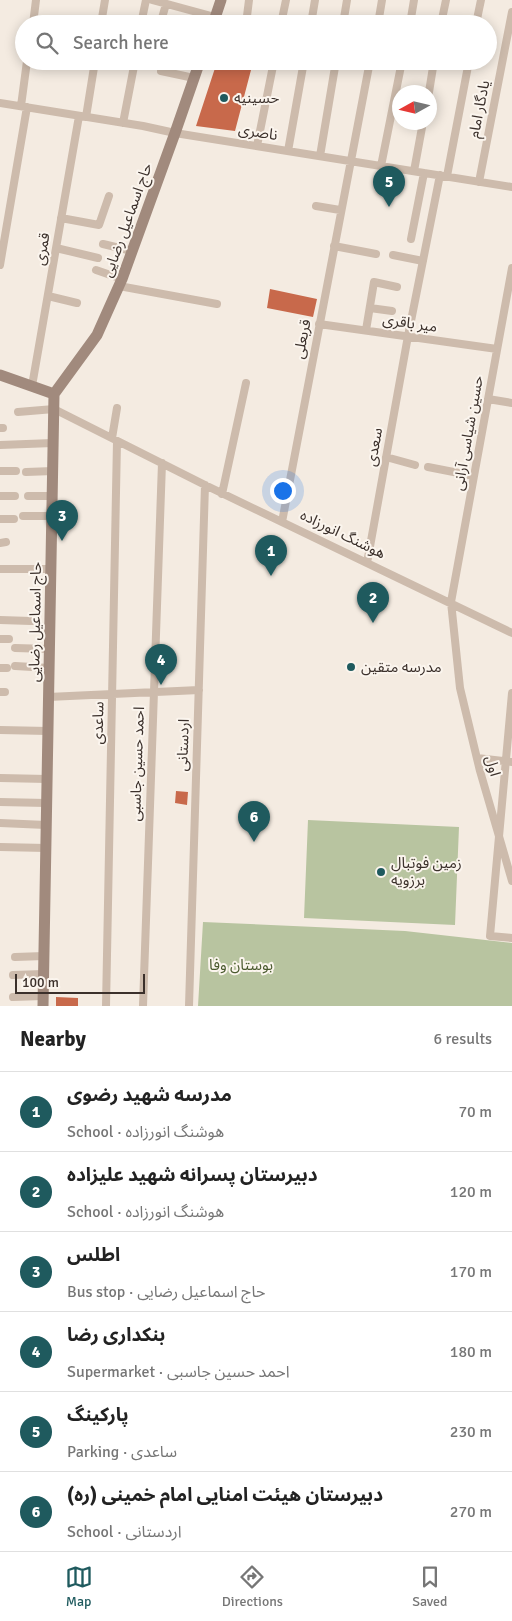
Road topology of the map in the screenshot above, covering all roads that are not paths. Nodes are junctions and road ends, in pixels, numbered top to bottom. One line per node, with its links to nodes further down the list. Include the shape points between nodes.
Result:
1 (36, 0): 16 (street)
2 (105, 0): 17 (street)
3 (146, 0): 18 (street)
4 (152, 0): 14 (street)
5 (221, 0): 21 (main road)
6 (249, 0): 22 (street)
7 (286, 0): 23 (street)
8 (315, 0): 24 (street)
9 (347, 0): 25 (street)
10 (382, 0): 26 (street)
11 (414, 0): 27 (street)
12 (446, 0): 28 (street)
13 (480, 0): 29 (street)
14 (172, 3): 19 (street); 20 (street)
15 (512, 12): 58 (street, یادگار امام)
16 (34, 15)
17 (102, 15)
18 (143, 15)
19 (164, 15)
20 (202, 15)
21 (216, 15)
22 (247, 15)
23 (283, 15)
24 (312, 15)
25 (344, 15)
26 (380, 15)
27 (412, 15)
28 (443, 15)
29 (478, 15)
30 (26, 70): 45 (street)
31 (93, 70): 46 (street, قمری)
32 (133, 70): 47 (street)
33 (197, 70): 42 (main road, حاج اسماعیل رضایی)
34 (272, 70): 50 (street)
35 (302, 70): 51 (street)
36 (334, 70): 52 (street)
37 (368, 70): 53 (street, قربعلی)
38 (400, 70): 54 (street)
39 (433, 70): 43 (street)
40 (467, 70): 57 (street, سعدی)
41 (161, 71): 42 (street)
42 (194, 78): 49 (main road, حاج اسماعیل رضایی)
43 (430, 85)
44 (0, 103): 45 (street, ناصری)
45 (24, 107): 46 (street, ناصری); 73 (street)
46 (83, 116): 47 (street, ناصری); 63 (street, قمری)
47 (124, 123): 49 (street, ناصری)
48 (422, 130): 55 (street)
49 (175, 133): 50 (street, ناصری); 68 (main road, حاج اسماعیل رضایی)
50 (257, 146): 51 (street, ناصری)
51 (288, 151): 52 (street, ناصری)
52 (320, 156): 53 (street, ناصری)
53 (350, 161): 54 (street, ناصری); 62 (street, قربعلی)
54 (381, 166): 55 (street, ناصری)
55 (414, 171): 56 (street, ناصری)
56 (424, 173): 57 (street, ناصری); 64 (street)
57 (443, 176): 58 (street, ناصری); 72 (street, سعدی)
58 (479, 182): 59 (street, ناصری)
59 (512, 187)
60 (109, 196): 63 (street, via 99,225)
61 (316, 206): 62 (street)
62 (340, 210): 66 (street, قربعلی)
63 (62, 218): 67 (street, قمری)
64 (411, 239)
65 (103, 244): 68 (street)
66 (334, 246): 69 (street); 83 (street, قربعلی)
67 (56, 248): 71 (street); 78 (street, قمری)
68 (132, 251): 76 (main road, حاج اسماعیل رضایی)
69 (376, 254)
70 (393, 255): 72 (street)
71 (98, 258)
72 (423, 261): 85 (street, سعدی)
73 (0, 267)
74 (512, 268): 86 (street, حسین شیاسی آرانی)
75 (96, 270): 76 (street)
76 (120, 282): 80 (street); 90 (main road, حاج اسماعیل رضایی, via 97,335)
77 (397, 286): 81 (street, via 374,282)
78 (48, 296): 79 (street); 89 (street, قمری)
79 (78, 303)
80 (217, 304)
81 (370, 308): 82 (street); 84 (street)
82 (392, 311)
83 (319, 324): 84 (street, میر باقری); 118 (street, قربعلی)
84 (366, 330): 85 (street, میر باقری)
85 (408, 336): 86 (street, میر باقری); 99 (street, سعدی)
86 (497, 349): 91 (street, حسین شیاسی آرانی)
87 (0, 375): 89 (main road)
88 (246, 383): 109 (street)
89 (32, 386): 90 (main road)
90 (54, 394): 94 (main road, حاج اسماعیل رضایی)
91 (488, 400): 92 (street); 107 (street, حسین شیاسی آرانی)
92 (512, 403)
93 (117, 408): 96 (street, ساعدی)
94 (54, 409): 95 (street); 96 (street, هوشنگ انورزاده); 97 (main road, حاج اسماعیل رضایی)
95 (18, 412)
96 (115, 440): 100 (street, هوشنگ انورزاده); 135 (street, ساعدی)
97 (53, 443): 98 (street); 105 (main road, حاج اسماعیل رضایی)
98 (0, 445)
99 (386, 457): 101 (street); 119 (street, سعدی)
100 (162, 464): 108 (street, هوشنگ انورزاده); 133 (street, احمد حسین جاسبی)
101 (415, 464)
102 (428, 467): 107 (street)
103 (0, 471): 104 (street)
104 (16, 471)
105 (52, 471): 106 (street); 113 (main road, حاج اسماعیل رضایی)
106 (26, 472)
107 (474, 476): 122 (street, حسین شیاسی آرانی)
108 (205, 485): 109 (street, هوشنگ انورزاده); 132 (street, اردستانی)
109 (222, 494): 118 (street, هوشنگ انورزاده)
110 (0, 496): 111 (street)
111 (15, 496)
112 (28, 496): 113 (street)
113 (52, 496): 115 (main road, حاج اسماعیل رضایی)
114 (23, 516): 115 (street)
115 (52, 516): 121 (main road, حاج اسماعیل رضایی)
116 (0, 519): 117 (street)
117 (14, 519)
118 (282, 522): 119 (street, هوشنگ انورزاده)
119 (367, 563): 122 (street, هوشنگ انورزاده)
120 (0, 569): 121 (street)
121 (51, 569): 129 (main road, حاج اسماعیل رضایی)
122 (450, 602): 125 (street, هوشنگ انورزاده); 139 (street, اول, via 460,688)
123 (0, 620): 124 (street)
124 (32, 621)
125 (512, 633)
126 (0, 639): 127 (street)
127 (9, 639)
128 (15, 648): 129 (street)
129 (49, 649): 131 (main road, حاج اسماعیل رضایی)
130 (7, 668): 131 (street)
131 (49, 668): 136 (main road, حاج اسماعیل رضایی)
132 (199, 690): 133 (street); 160 (street, اردستانی)
133 (154, 692): 135 (street); 159 (street, احمد حسین جاسبی)
134 (512, 693): 140 (street)
135 (112, 695): 136 (street); 158 (street, ساعدی)
136 (48, 697): 138 (main road, حاج اسماعیل رضایی)
137 (0, 730): 138 (street)
138 (48, 731): 142 (main road, حاج اسماعیل رضایی)
139 (477, 758): 140 (street); 147 (street, اول)
140 (509, 762): 147 (street)
141 (0, 778): 142 (street)
142 (47, 779): 144 (main road, حاج اسماعیل رضایی)
143 (0, 802): 144 (street)
144 (46, 803): 146 (main road, حاج اسماعیل رضایی)
145 (0, 823): 146 (street)
146 (46, 825): 149 (main road, حاج اسماعیل رضایی)
147 (500, 841): 150 (street); 151 (street, اول, via 490,936)
148 (0, 847): 149 (street)
149 (46, 848): 152 (main road, حاج اسماعیل رضایی)
150 (512, 881)
151 (512, 938)
152 (44, 956): 153 (street); 154 (main road, حاج اسماعیل رضایی)
153 (15, 957)
154 (43, 974): 155 (street); 157 (main road, حاج اسماعیل رضایی)
155 (14, 975)
156 (13, 997): 157 (street)
157 (43, 1001)
158 (106, 1006)
159 (142, 1006)
160 (189, 1006)

